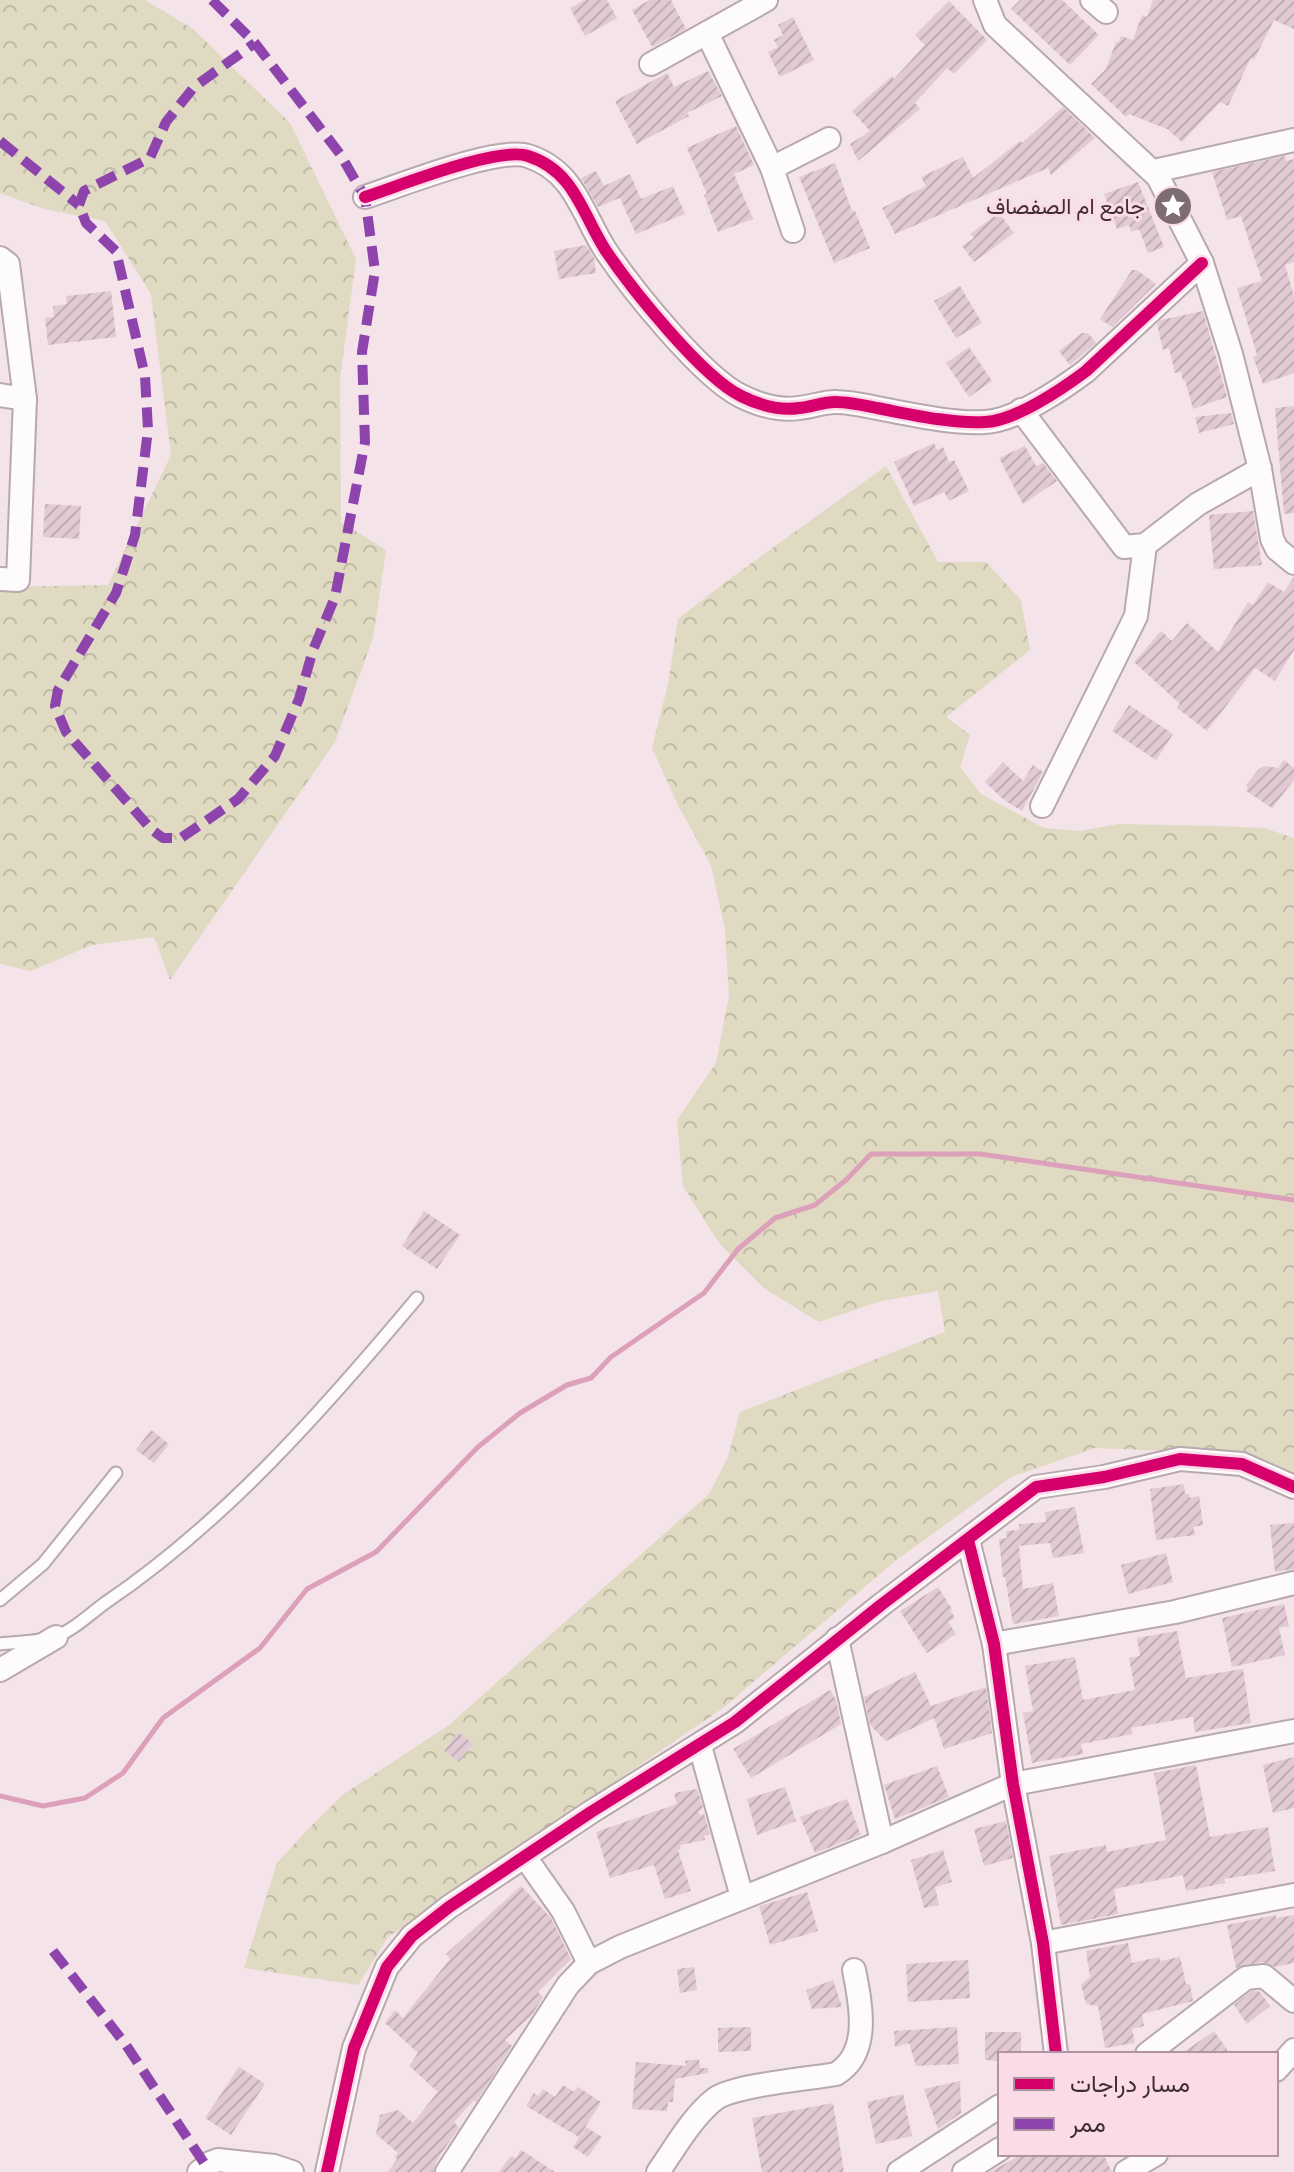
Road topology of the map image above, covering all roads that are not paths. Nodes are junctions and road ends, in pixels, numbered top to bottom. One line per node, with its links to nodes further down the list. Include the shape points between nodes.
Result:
1 (766, 0): 3 (street)
2 (985, 0): 8 (street, via 995,25)
3 (707, 33): 4 (street); 7 (street)
4 (651, 64)
5 (829, 139): 7 (street)
6 (1294, 141): 8 (street)
7 (772, 168): 10 (street)
8 (1154, 171): 12 (street)
9 (365, 197): 15 (street, via 480,159 525,155 569,182 606,250 643,300 717,381 742,397 781,409 843,402 984,422)
10 (793, 231)
11 (0, 258): 14 (street, via 8,264)
12 (1202, 263): 15 (street, via 1086,371); 16 (street)
13 (0, 395): 14 (street)
14 (25, 399): 19 (street, via 18,580)
15 (1021, 410): 17 (street, via 1124,547)
16 (1260, 469): 17 (street, via 1198,504); 18 (street, via 1272,539)
17 (1145, 545): 20 (street, via 1136,616)
18 (1294, 563)
19 (0, 579)
20 (1042, 806)
21 (417, 1298): 27 (lane, via 318,1412 212,1518 124,1591)
22 (116, 1473): 26 (lane, via 43,1564)
23 (1294, 1487): 24 (street, via 1242,1464 1180,1459 1036,1487)
24 (968, 1540): 28 (street); 30 (street)
25 (1294, 1583): 30 (street, via 1175,1612)
26 (0, 1600)
27 (56, 1637): 29 (lane); 31 (street)
28 (837, 1639): 33 (street); 35 (street)
29 (0, 1644)
30 (994, 1644): 34 (street)
31 (0, 1670)
32 (1294, 1731): 34 (street)
33 (700, 1746): 36 (street); 38 (street)
34 (1013, 1784): 35 (street); 39 (street)
35 (882, 1842): 38 (street)
36 (525, 1857): 40 (street, via 563,1911); 52 (street, via 412,1936 387,1967 354,2048)
37 (1294, 1895): 39 (street)
38 (742, 1897): 40 (street)
39 (1043, 1943): 44 (street)
40 (589, 1963): 53 (street, via 553,2005)
41 (854, 1970): 54 (street, via 859,2042 847,2067 836,2074 717,2097)
42 (1294, 2001): 45 (street, via 1264,1976 1246,1978)
43 (1294, 2050): 46 (street)
44 (1056, 2052)
45 (1150, 2052)
46 (1278, 2068)
47 (998, 2107): 55 (street)
48 (998, 2150): 56 (street)
49 (1153, 2156): 57 (street)
50 (199, 2172): 51 (street, via 218,2160)
51 (292, 2172)
52 (327, 2172)
53 (447, 2172)
54 (658, 2172)
55 (899, 2172)
56 (964, 2172)
57 (1126, 2172)

